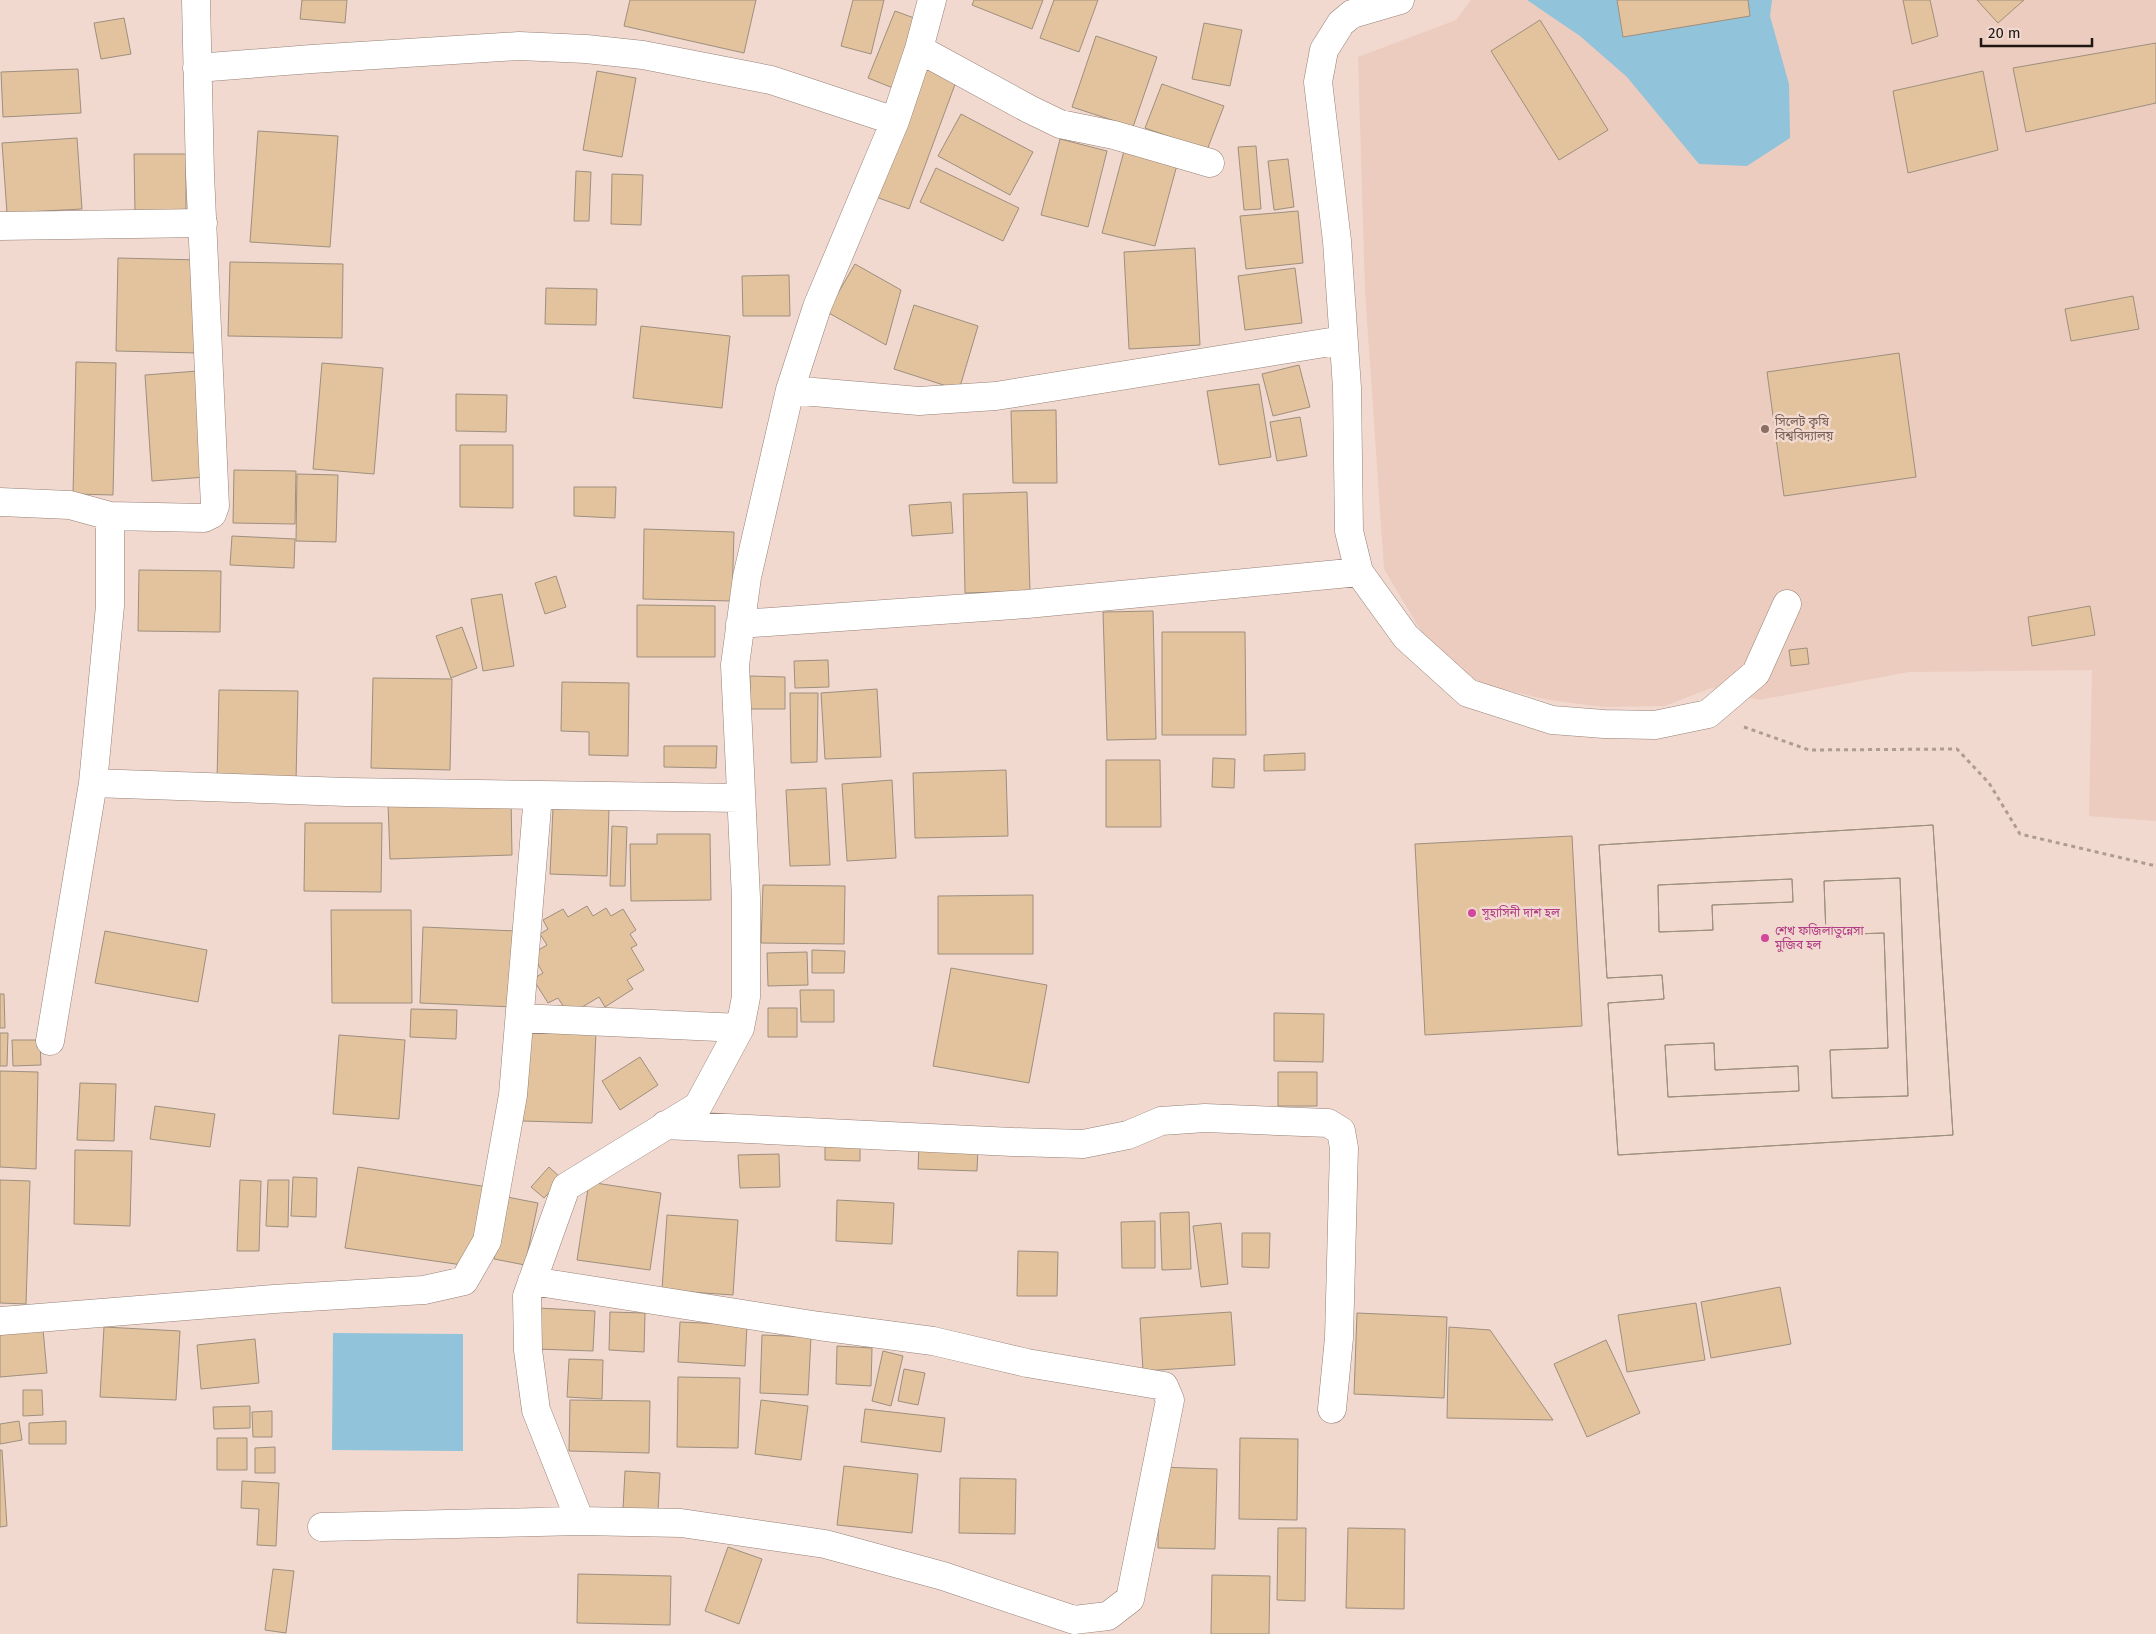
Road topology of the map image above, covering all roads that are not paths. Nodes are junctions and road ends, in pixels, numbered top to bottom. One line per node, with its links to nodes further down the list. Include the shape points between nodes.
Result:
1 (196, 0): 5 (street)
2 (932, 0): 4 (street)
3 (1400, 0): 10 (street, via 1352,14 1341,23 1324,50 1318,82 1337,241)
4 (919, 50): 6 (street); 7 (street, via 1060,124 1114,135)
5 (198, 68): 6 (street, via 519,46 586,49 643,55 771,80); 8 (street)
6 (895, 121): 11 (street, via 817,307)
7 (1210, 163)
8 (203, 223): 9 (street); 13 (street, via 215,506 212,514 204,518)
9 (0, 226)
10 (1343, 340): 11 (street, via 996,396 919,401); 14 (street, via 1349,531)
11 (790, 390): 16 (street, via 747,577)
12 (0, 502): 13 (street, via 70,504)
13 (110, 516): 17 (street, via 110,606)
14 (1359, 572): 15 (street, via 1406,637 1468,693 1552,720 1604,724 1656,724 1708,714 1756,673); 16 (street, via 1027,604)
15 (1787, 604)
16 (740, 624): 19 (street, via 735,665)
17 (93, 782): 18 (street, via 346,792); 22 (street)
18 (538, 795): 19 (street); 20 (street)
19 (740, 798): 21 (street, via 747,942 746,997)
20 (520, 1018): 21 (street); 25 (street, via 513,1095 486,1241 464,1281 424,1290)
21 (740, 1028): 23 (street, via 698,1106)
22 (50, 1042)
23 (665, 1125): 24 (street, via 566,1186); 26 (street, via 1083,1144 1128,1135 1161,1122 1205,1118 1328,1122 1341,1131 1344,1148 1339,1338)
24 (532, 1280): 27 (street, via 527,1296 528,1350 536,1410); 27 (street, via 932,1341 1028,1363 1164,1386 1170,1400 1130,1599 1108,1616 1074,1620 943,1576 825,1544 681,1523)
25 (0, 1321)
26 (1332, 1409)
27 (580, 1521): 28 (street)
28 (322, 1527)

